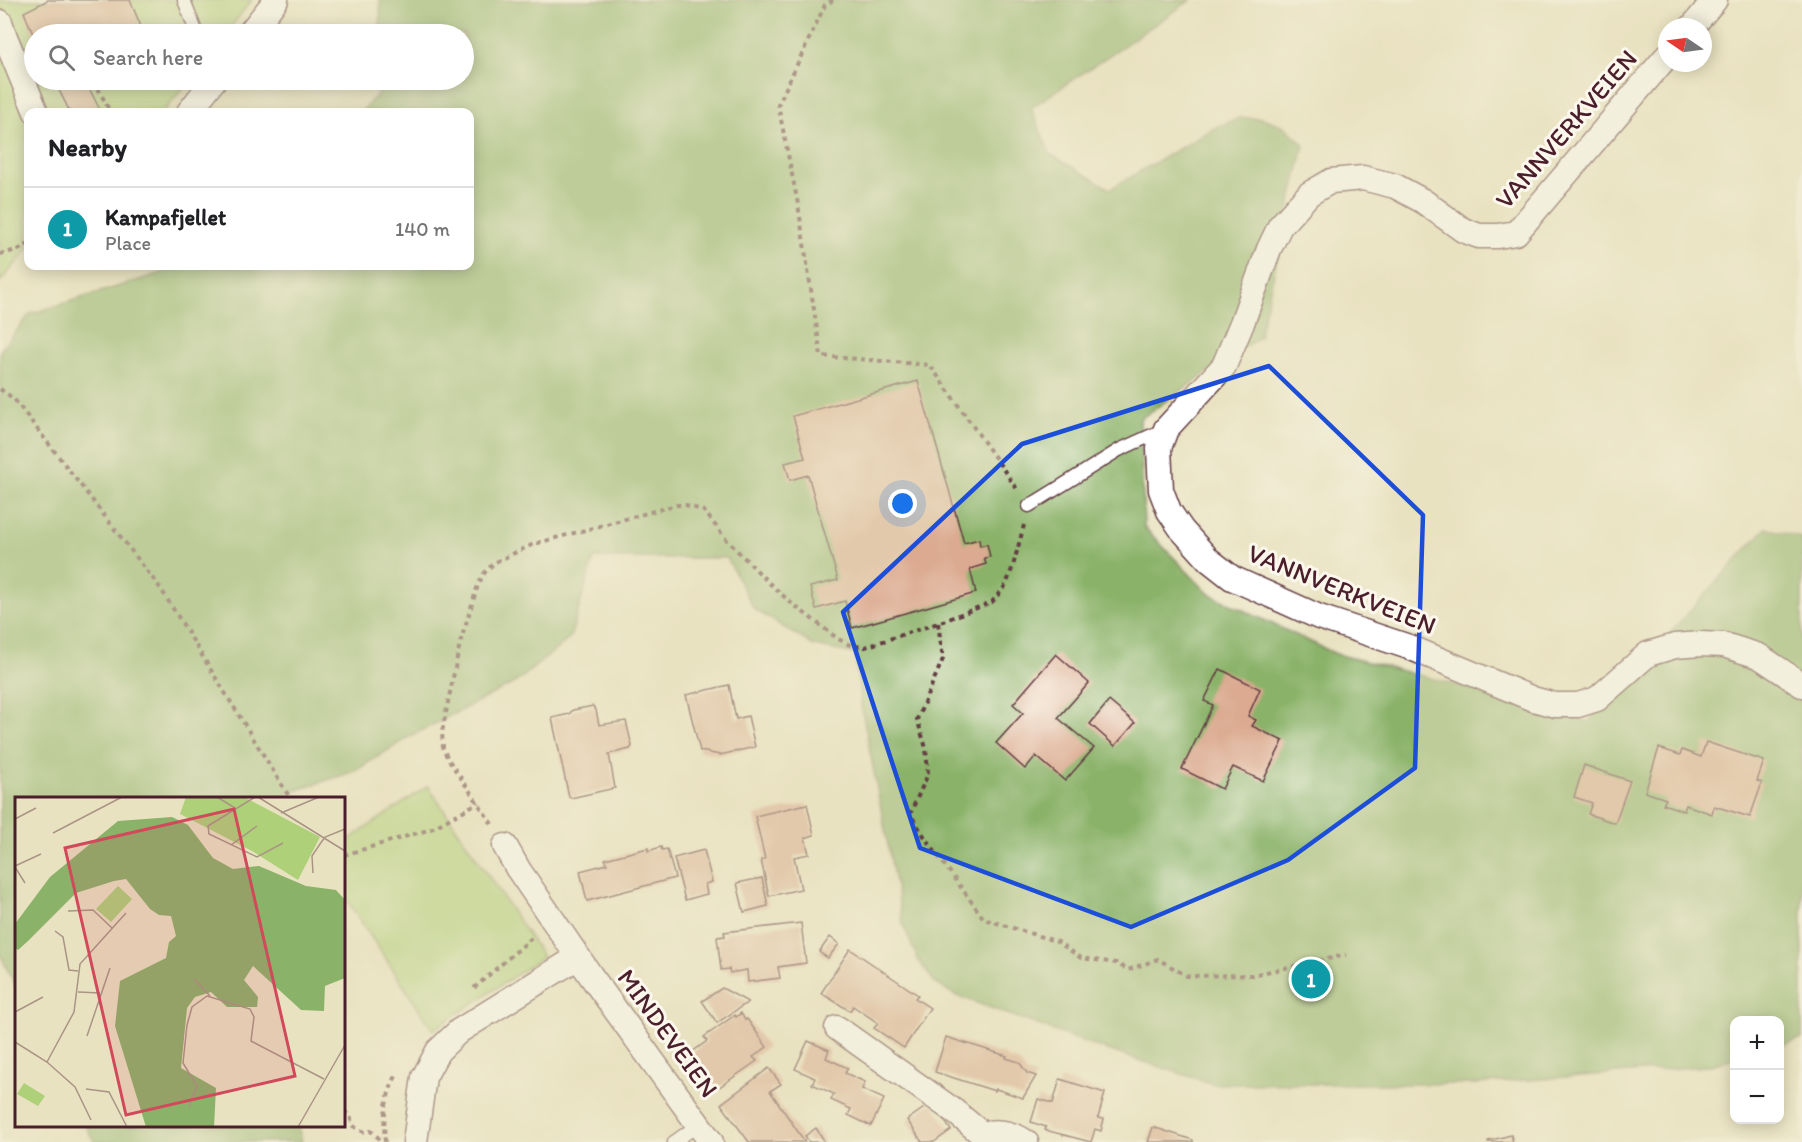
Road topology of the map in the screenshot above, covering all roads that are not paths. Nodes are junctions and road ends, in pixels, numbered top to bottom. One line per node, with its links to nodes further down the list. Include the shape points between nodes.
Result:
1 (184, 0): 6 (lane)
2 (276, 0): 7 (street)
3 (1715, 0): 4 (street)
4 (1700, 18)
5 (0, 22): 9 (street)
6 (193, 24)
7 (257, 24)
8 (1658, 67): 14 (street, VANNVERKVEIEN, via 1516,233 1479,236 1463,230 1395,186 1363,178 1331,181 1309,194 1280,226 1224,366)
9 (24, 83)
10 (27, 90): 12 (street)
11 (206, 90): 13 (street)
12 (34, 108)
13 (192, 108)
14 (1166, 429): 15 (lane, via 1119,450); 16 (street, VANNVERKVEIEN, via 1159,448 1161,490 1182,531 1232,578 1319,617 1409,647 1556,705 1578,705 1597,699 1648,654 1675,646 1724,645 1759,656)
15 (1029, 506)
16 (1802, 685)
17 (505, 846): 18 (street, MINDEVEIEN)
18 (578, 957): 20 (street, MINDEVEIEN); 22 (street, via 446,1041 424,1077)
19 (837, 1028): 21 (street, via 954,1111)
20 (705, 1133): 23 (lane)
21 (982, 1138): 24 (street, via 992,1132 1004,1132)
22 (416, 1142)
23 (674, 1142)
24 (1026, 1142)

